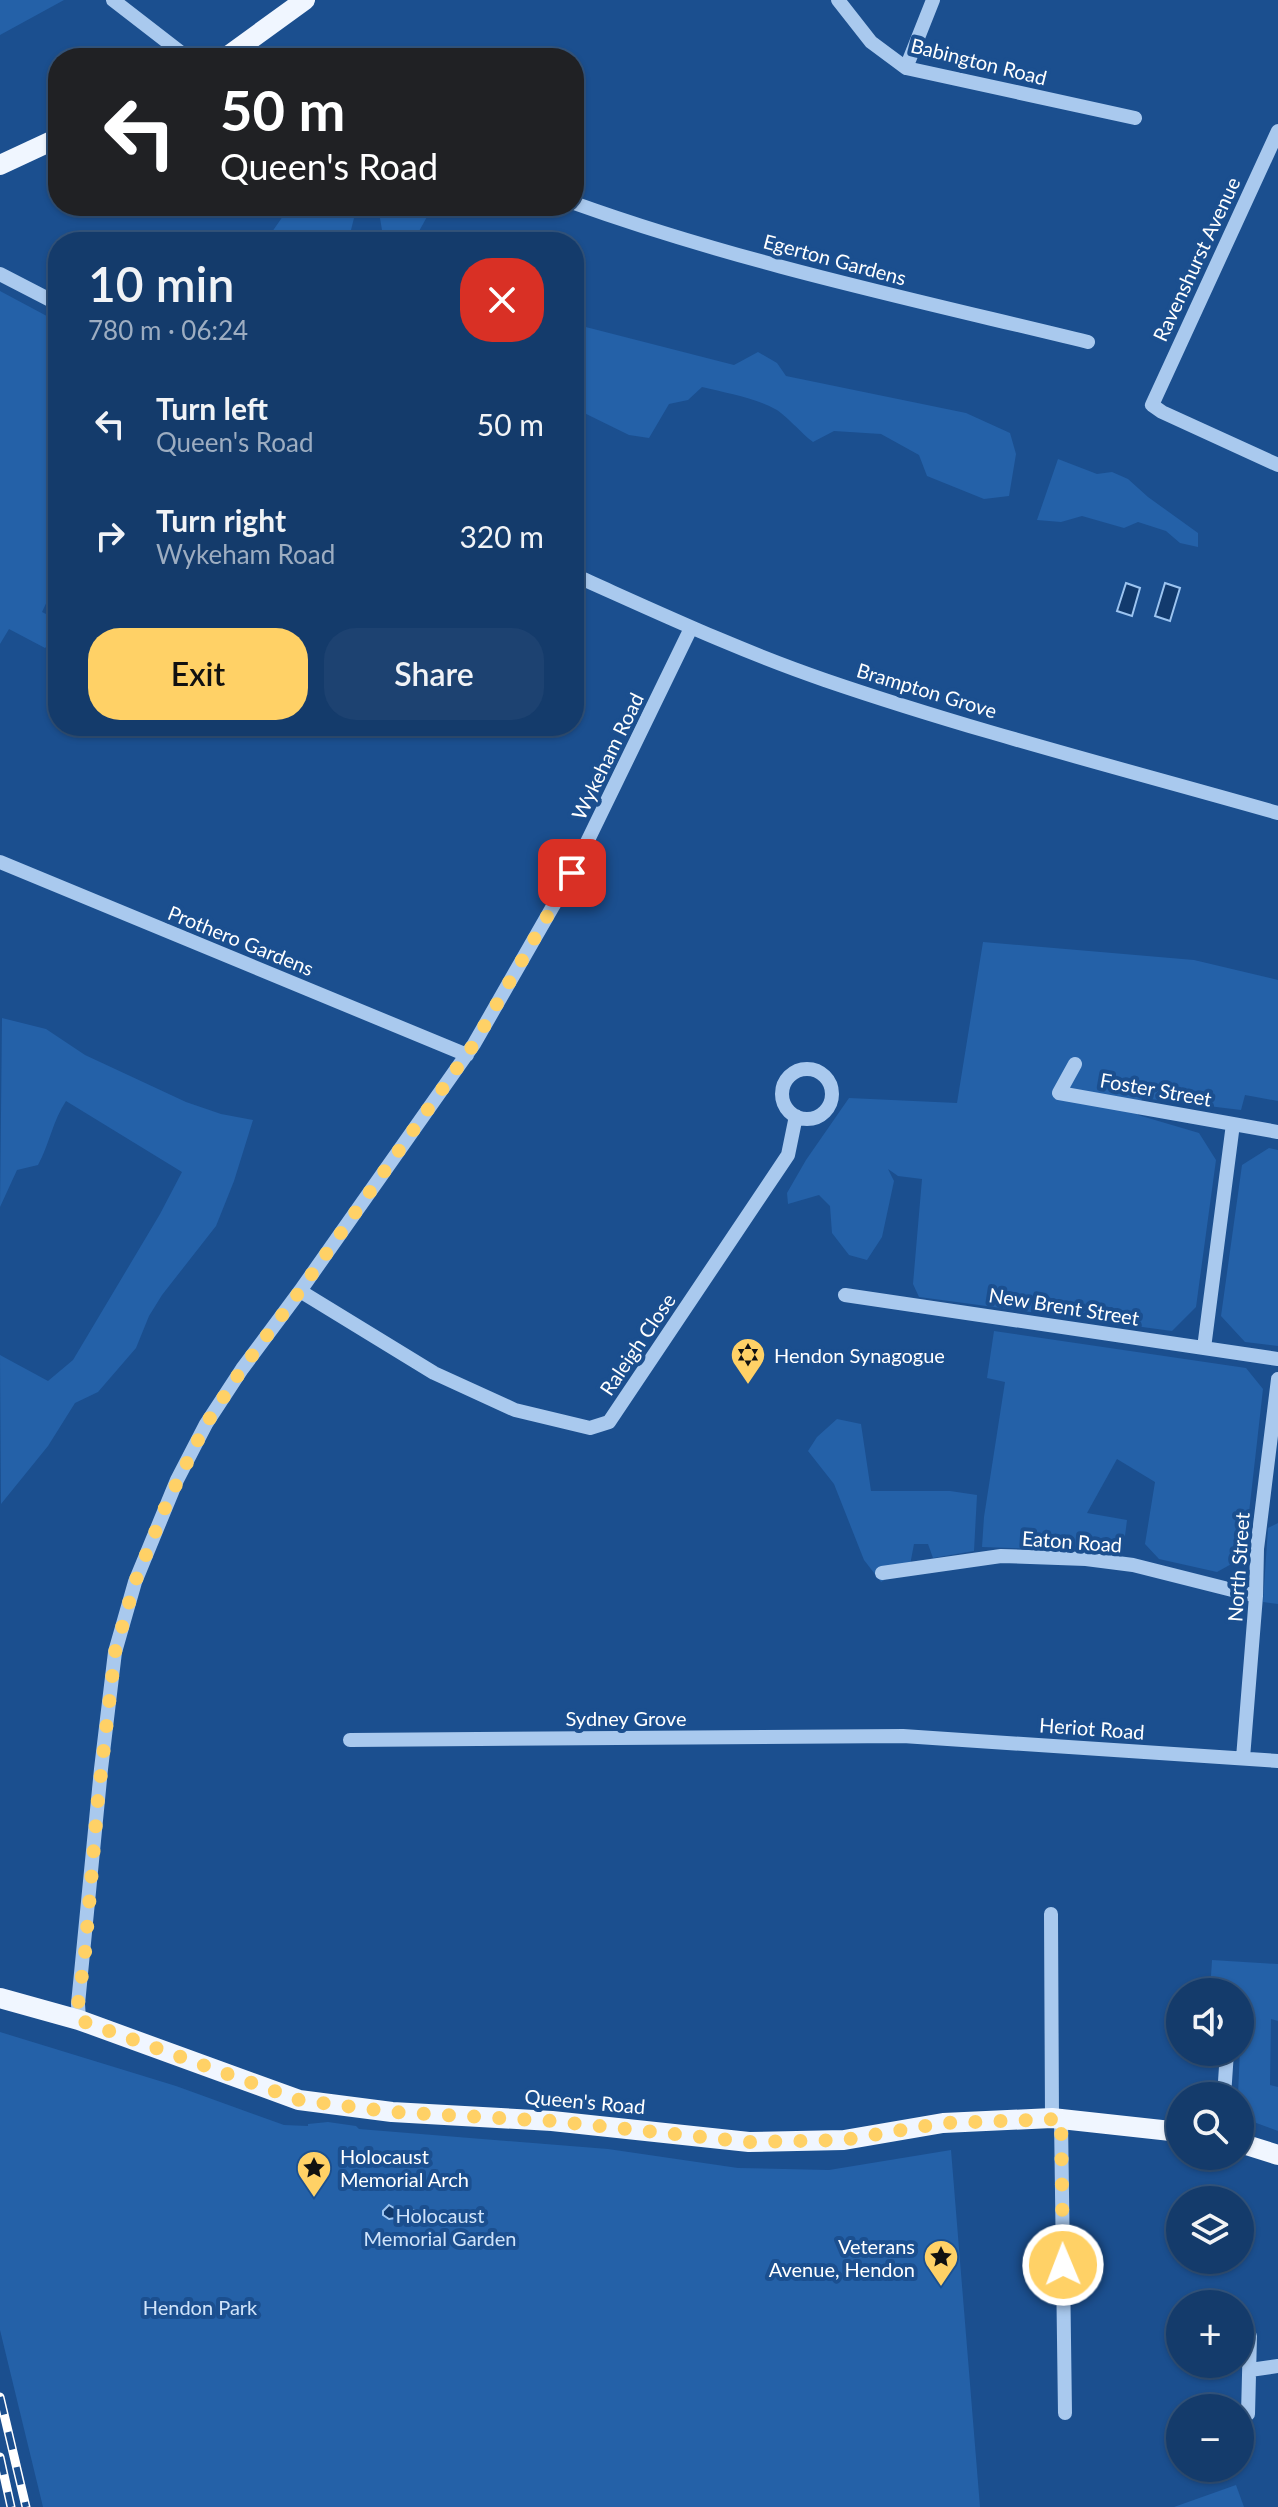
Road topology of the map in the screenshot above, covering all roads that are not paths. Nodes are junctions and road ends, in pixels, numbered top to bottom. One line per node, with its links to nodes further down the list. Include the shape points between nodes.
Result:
1 (113, 0): 5 (street)
2 (305, 0): 6 (main road)
3 (838, 0): 7 (street, Babington Road, via 871,42)
4 (933, 0): 7 (street)
5 (175, 48)
6 (239, 48)
7 (906, 68): 8 (street, Babington Road)
8 (1135, 118)
9 (1278, 131): 16 (street, Ravenshurst Avenue, via 1152,405)
10 (48, 143): 11 (main road)
11 (0, 165)
12 (584, 207): 15 (street, Egerton Gardens, via 888,294)
13 (0, 274): 14 (street)
14 (48, 299)
15 (1088, 342)
16 (1278, 465)
17 (584, 580): 18 (street, Brampton Grove)
18 (691, 628): 19 (street, Brampton Grove, via 824,680); 21 (street, Wykeham Road, via 572,873)
19 (1278, 813)
20 (0, 862): 21 (street, Prothero Gardens)
21 (467, 1055): 26 (street, Wykeham Road)
22 (1075, 1064): 24 (street, Foster Street, via 1059,1093)
23 (796, 1116): 26 (street, Raleigh Close, via 788,1155 609,1422 590,1428 515,1410 434,1373)
24 (1233, 1124): 25 (street, Foster Street); 28 (street)
25 (1278, 1132)
26 (300, 1291): 39 (street, Wykeham Road, via 206,1424 135,1582 115,1652)
27 (845, 1295): 28 (street, New Brent Street)
28 (1204, 1348): 29 (street, New Brent Street)
29 (1278, 1359)
30 (1278, 1379): 32 (street, North Street)
31 (882, 1573): 32 (street, Eaton Road, via 1001,1556 1086,1559 1133,1565)
32 (1256, 1596): 35 (street, North Street)
33 (903, 1736): 34 (street, Sydney Grove); 35 (street, Heriot Road)
34 (350, 1740)
35 (1243, 1758): 36 (street, Heriot Road)
36 (1278, 1761)
37 (1051, 1914): 40 (street)
38 (0, 1998): 39 (main road, Queen's Road)
39 (79, 2020): 40 (main road, Queen's Road, via 299,2100 392,2112 552,2121 749,2142 844,2140 943,2123)
40 (1056, 2118): 41 (main road, Queen's Road); 46 (street)
41 (1166, 2130)
42 (1254, 2147): 43 (main road)
43 (1278, 2155)
44 (1278, 2366): 45 (street)
45 (1254, 2369)
46 (1065, 2413)

